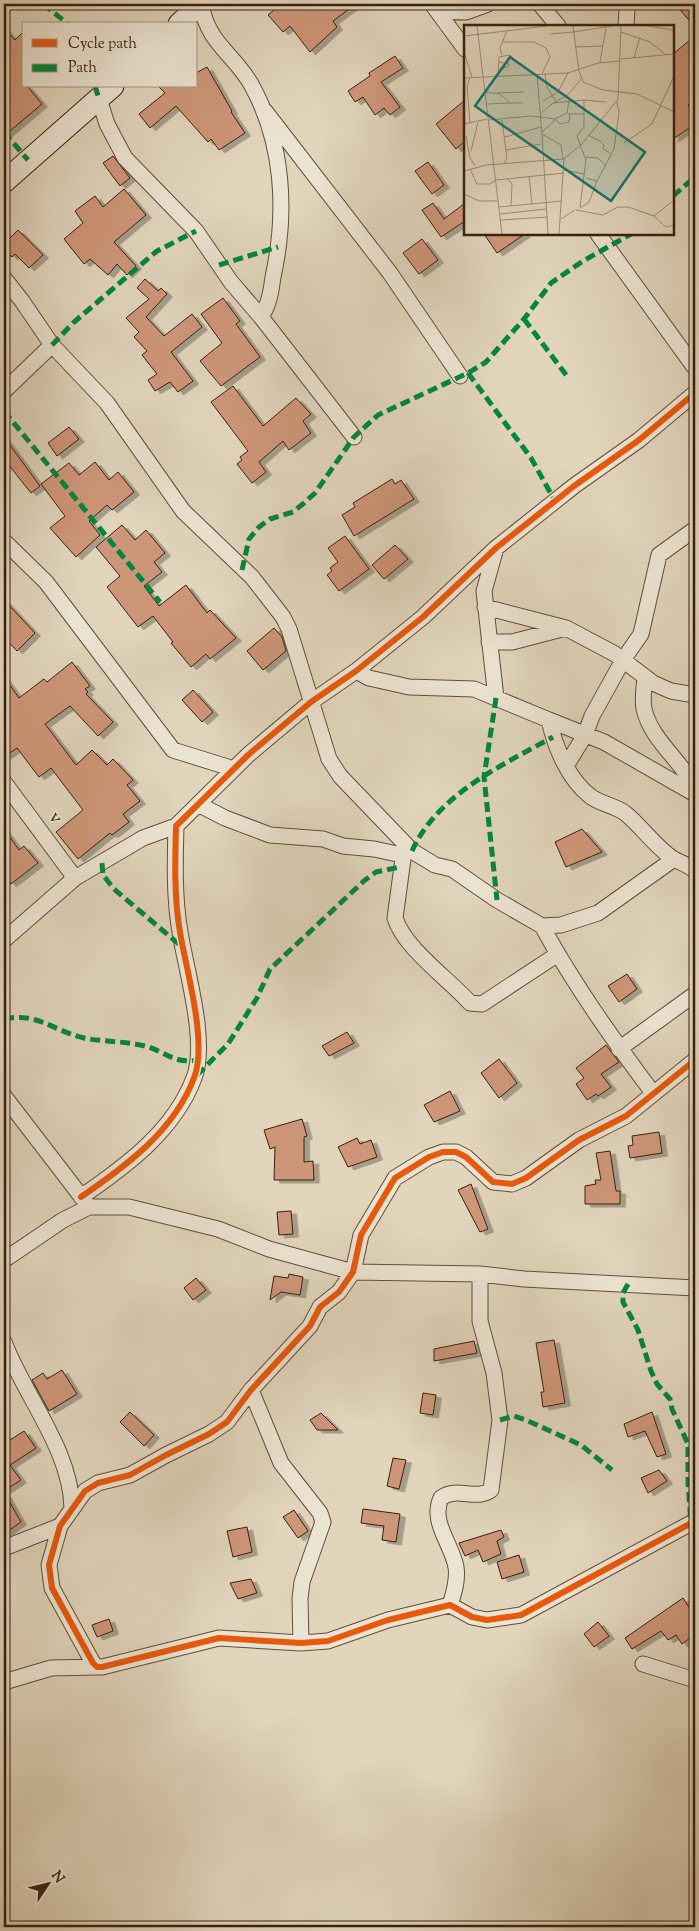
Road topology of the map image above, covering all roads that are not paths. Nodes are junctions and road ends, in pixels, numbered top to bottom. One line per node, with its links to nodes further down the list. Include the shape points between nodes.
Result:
1 (200, 4): 6 (main road); 11 (street, via 210,32 250,83)
2 (488, 4): 5 (street, via 466,12)
3 (540, 4): 7 (street)
4 (624, 4): 8 (street)
5 (435, 7): 9 (street)
6 (181, 22)
7 (557, 25)
8 (626, 25)
9 (464, 48)
10 (106, 93): 12 (main road); 15 (street, via 107,124 125,158 196,231 231,282)
11 (261, 106): 15 (street, via 278,163 282,199 276,265 267,308); 18 (street, via 390,273)
12 (4, 182)
13 (599, 235): 17 (street)
14 (4, 278): 16 (street)
15 (261, 317): 21 (street)
16 (52, 345): 19 (street); 33 (street, via 107,403 183,511 270,598 289,629)
17 (695, 368)
18 (460, 376)
19 (4, 391)
20 (695, 393): 24 (street, via 639,440)
21 (354, 437)
22 (695, 529): 28 (street, via 659,556 640,634)
23 (4, 541): 37 (street, via 46,582 172,750)
24 (496, 548): 25 (street, via 484,591); 29 (street, via 423,617)
25 (485, 607): 26 (street); 27 (street)
26 (566, 628): 27 (street, via 512,642); 28 (street)
27 (489, 642): 32 (street)
28 (623, 660): 30 (street); 35 (street)
29 (356, 671): 32 (street, via 369,678 409,687 474,689); 33 (street)
30 (645, 678): 31 (street, via 671,691); 39 (street, via 644,709 652,727)
31 (695, 695)
32 (496, 698): 34 (street)
33 (311, 702): 37 (street); 43 (street, via 329,759)
34 (549, 720): 35 (street); 36 (street)
35 (585, 735): 36 (street); 40 (street, via 604,742)
36 (566, 766): 44 (street, via 592,798 625,814)
37 (234, 769): 41 (street)
38 (4, 782): 46 (street, v)
39 (695, 788)
40 (695, 794)
41 (198, 804): 42 (street); 43 (street, via 270,835 323,839 344,846)
42 (176, 826): 46 (street, via 143,838); 55 (street, via 174,873 180,931 195,1004 198,1060 195,1077 157,1136)
43 (404, 849): 47 (street, via 434,865 452,869 496,900); 49 (street, via 395,918 398,926 470,1003 482,1004)
44 (674, 859): 45 (street); 47 (street, via 598,913 561,925)
45 (695, 871)
46 (75, 878): 48 (street)
47 (542, 926): 49 (street)
48 (4, 940)
49 (558, 954): 51 (street)
50 (695, 994): 51 (street)
51 (620, 1048): 53 (street)
52 (695, 1060): 53 (street)
53 (653, 1093): 57 (street, via 626,1116 579,1140 526,1178 512,1184 493,1182 456,1152 443,1152 422,1161 392,1182 361,1235)
54 (4, 1096): 55 (street)
55 (85, 1202): 56 (street); 57 (street, via 129,1206 164,1215)
56 (4, 1260)
57 (353, 1272): 58 (street); 61 (street, via 339,1292 320,1307 310,1326)
58 (480, 1274): 59 (street); 66 (street, via 480,1321 494,1373 500,1420 491,1490 480,1494 452,1492 441,1498 438,1504 439,1522 456,1569 456,1585)
59 (695, 1288)
60 (4, 1342): 62 (street, via 69,1479)
61 (251, 1390): 62 (street, via 227,1422 130,1476 98,1483 85,1491); 67 (street, via 281,1463 320,1513 323,1522 302,1582)
62 (72, 1508): 64 (street)
63 (695, 1521): 66 (street, via 521,1616 487,1620 472,1617)
64 (60, 1526): 65 (street); 69 (street, via 49,1564 52,1588)
65 (4, 1548)
66 (450, 1605): 67 (street, via 388,1620 328,1641)
67 (301, 1643): 69 (street, via 219,1638)
68 (643, 1664): 70 (street)
69 (97, 1667): 71 (street, via 51,1668)
70 (695, 1680)
71 (4, 1682)

